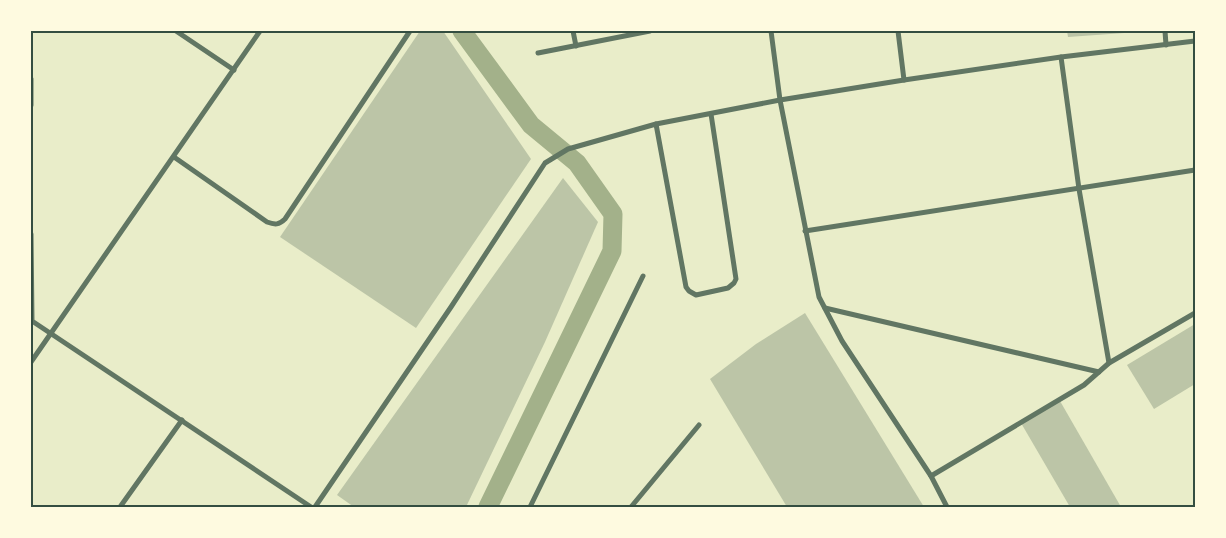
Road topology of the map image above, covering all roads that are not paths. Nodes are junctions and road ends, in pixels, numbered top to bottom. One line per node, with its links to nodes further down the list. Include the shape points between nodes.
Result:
1 (176, 31): 14 (street)
2 (260, 31): 14 (street)
3 (410, 31): 22 (street, via 280,223 267,222)
4 (573, 31): 11 (street)
5 (650, 31): 11 (street)
6 (770, 31): 18 (street)
7 (898, 31): 16 (street)
8 (1164, 31): 10 (street)
9 (1195, 41): 10 (street)
10 (1166, 45): 13 (street)
11 (576, 46): 12 (street)
12 (538, 53)
13 (1061, 57): 16 (street); 24 (street)
14 (234, 70): 22 (street)
15 (31, 79): 17 (street)
16 (904, 80): 18 (street)
17 (31, 99): 19 (street)
18 (780, 100): 20 (street); 25 (street)
19 (31, 104)
20 (711, 114): 21 (street); 21 (street, via 736,279 728,288 696,294 686,287)
21 (656, 124): 40 (street, via 568,149 545,163)
22 (174, 157): 31 (street)
23 (1195, 170): 24 (street)
24 (1079, 189): 25 (street); 33 (street)
25 (805, 231): 29 (street, via 818,297)
26 (31, 234): 28 (street)
27 (643, 276): 41 (street)
28 (32, 301): 31 (street, via 32,321)
29 (825, 308): 34 (street); 37 (street, via 842,341)
30 (1195, 313): 33 (street)
31 (52, 333): 32 (street); 35 (street)
32 (31, 362)
33 (1109, 363): 34 (street)
34 (1099, 372): 37 (street, via 1084,386)
35 (182, 420): 38 (street); 39 (street)
36 (699, 425): 42 (street)
37 (931, 476): 43 (street)
38 (120, 507)
39 (311, 507)
40 (315, 507)
41 (530, 507)
42 (631, 507)
43 (948, 507)

